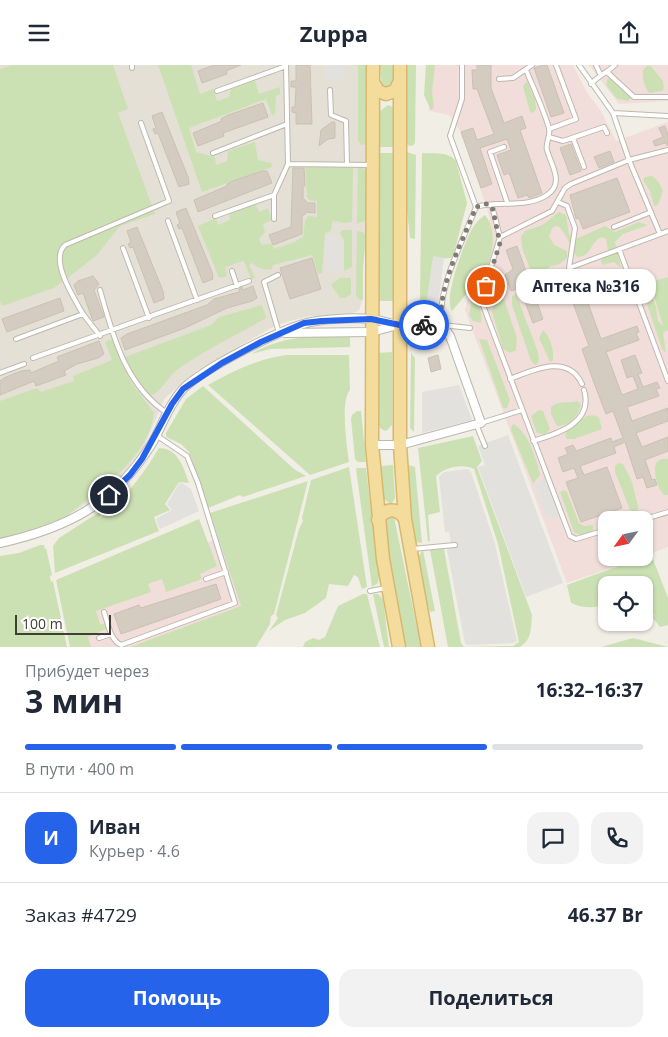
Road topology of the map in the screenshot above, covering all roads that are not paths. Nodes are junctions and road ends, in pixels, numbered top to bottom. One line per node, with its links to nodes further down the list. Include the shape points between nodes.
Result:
1 (373, 65): 15 (main road)
2 (400, 65): 14 (main road)
3 (462, 65): 42 (lane, via 462,99 450,136)
4 (532, 65): 10 (lane)
5 (556, 65): 26 (lane, via 576,119)
6 (579, 65): 16 (lane)
7 (596, 65): 12 (lane)
8 (615, 65): 11 (lane)
9 (286, 66): 18 (lane); 25 (lane)
10 (526, 70): 13 (lane, via 513,79); 26 (lane)
11 (607, 72): 12 (lane); 19 (lane, via 634,97)
12 (600, 74): 16 (lane)
13 (499, 79)
14 (399, 83): 15 (main road, via 395,91 386,94 378,91); 21 (main road)
15 (374, 84): 20 (main road)
16 (591, 84): 22 (lane)
17 (330, 90): 35 (lane, via 331,115 346,121)
18 (217, 91)
19 (668, 97)
20 (373, 112): 21 (main road, via 378,104 388,102); 36 (main road)
21 (399, 112): 62 (main road)
22 (614, 113): 23 (lane); 33 (lane)
23 (668, 116)
24 (141, 123): 59 (lane, via 169,201 60,249 58,262)
25 (287, 124): 32 (lane); 34 (lane)
26 (549, 129): 28 (lane)
27 (607, 133): 29 (lane, via 604,127)
28 (549, 137): 29 (lane, via 563,141); 39 (lane, via 546,148 557,175 554,185 547,195 520,204)
29 (573, 138): 37 (lane)
30 (504, 147): 39 (lane, via 490,152)
31 (668, 150): 33 (lane)
32 (213, 153)
33 (629, 160): 40 (lane, via 571,184 565,188); 43 (lane)
34 (288, 164): 35 (lane); 38 (lane)
35 (347, 164): 36 (lane)
36 (373, 165): 61 (main road)
37 (584, 167)
38 (274, 195): 44 (lane); 45 (lane)
39 (507, 202): 41 (lane)
40 (558, 202): 50 (lane, via 552,211); 52 (lane, via 567,206 575,229 569,268)
41 (492, 206): 42 (lane); 50 (lane)
42 (476, 207): 63 (lane, via 443,297)
43 (651, 212): 47 (lane); 49 (lane)
44 (215, 216)
45 (274, 219)
46 (168, 221): 58 (lane)
47 (614, 227)
48 (668, 231): 49 (lane)
49 (660, 234): 52 (lane)
50 (500, 237): 72 (lane, via 481,300)
51 (123, 248): 60 (lane)
52 (619, 249): 73 (lane)
53 (232, 271): 56 (lane)
54 (278, 275): 66 (lane, via 264,282)
55 (249, 281): 56 (lane)
56 (237, 286): 58 (lane)
57 (100, 289): 65 (lane)
58 (197, 300): 60 (lane)
59 (83, 314): 67 (lane); 68 (lane)
60 (149, 318): 65 (lane)
61 (371, 325): 62 (street); 62 (street); 66 (street); 66 (street, via 304,323); 81 (main road)
62 (400, 325): 63 (street); 82 (main road)
63 (442, 325): 64 (lane); 78 (street, via 450,336)
64 (470, 328)
65 (112, 331): 67 (lane); 77 (lane, via 133,380 152,403)
66 (279, 333): 77 (street, via 189,384)
67 (100, 336): 69 (lane)
68 (16, 339)
69 (33, 358)
70 (24, 364): 71 (lane)
71 (0, 373)
72 (510, 379): 74 (lane, via 556,365 575,373); 76 (lane)
73 (668, 381)
74 (582, 384)
75 (584, 390): 80 (lane, via 586,403 574,424 565,431)
76 (522, 410): 78 (lane); 80 (lane)
77 (167, 413): 79 (street)
78 (479, 424): 82 (street); 83 (lane)
79 (156, 435): 91 (street, via 130,475 88,510 51,530); 94 (lane, via 187,456)
80 (533, 441): 90 (lane, via 570,536 576,539)
81 (372, 445): 82 (street); 85 (main road)
82 (400, 445): 84 (main road)
83 (485, 447)
84 (403, 496): 85 (main road, via 398,504 392,506 382,505); 88 (main road)
85 (376, 499): 89 (main road)
86 (668, 512): 87 (lane)
87 (653, 517)
88 (405, 519): 89 (main road, via 392,510 383,513); 93 (main road)
89 (378, 520): 96 (main road)
90 (598, 533)
91 (0, 543)
92 (455, 545): 93 (lane)
93 (410, 549): 102 (main road)
94 (226, 572): 95 (lane); 99 (lane, via 234,605 126,645 118,644)
95 (206, 579)
96 (388, 587): 97 (lane); 101 (main road)
97 (370, 591)
98 (104, 612): 99 (lane)
99 (112, 634): 100 (lane)
100 (99, 638)
101 (399, 647)
102 (428, 647)

